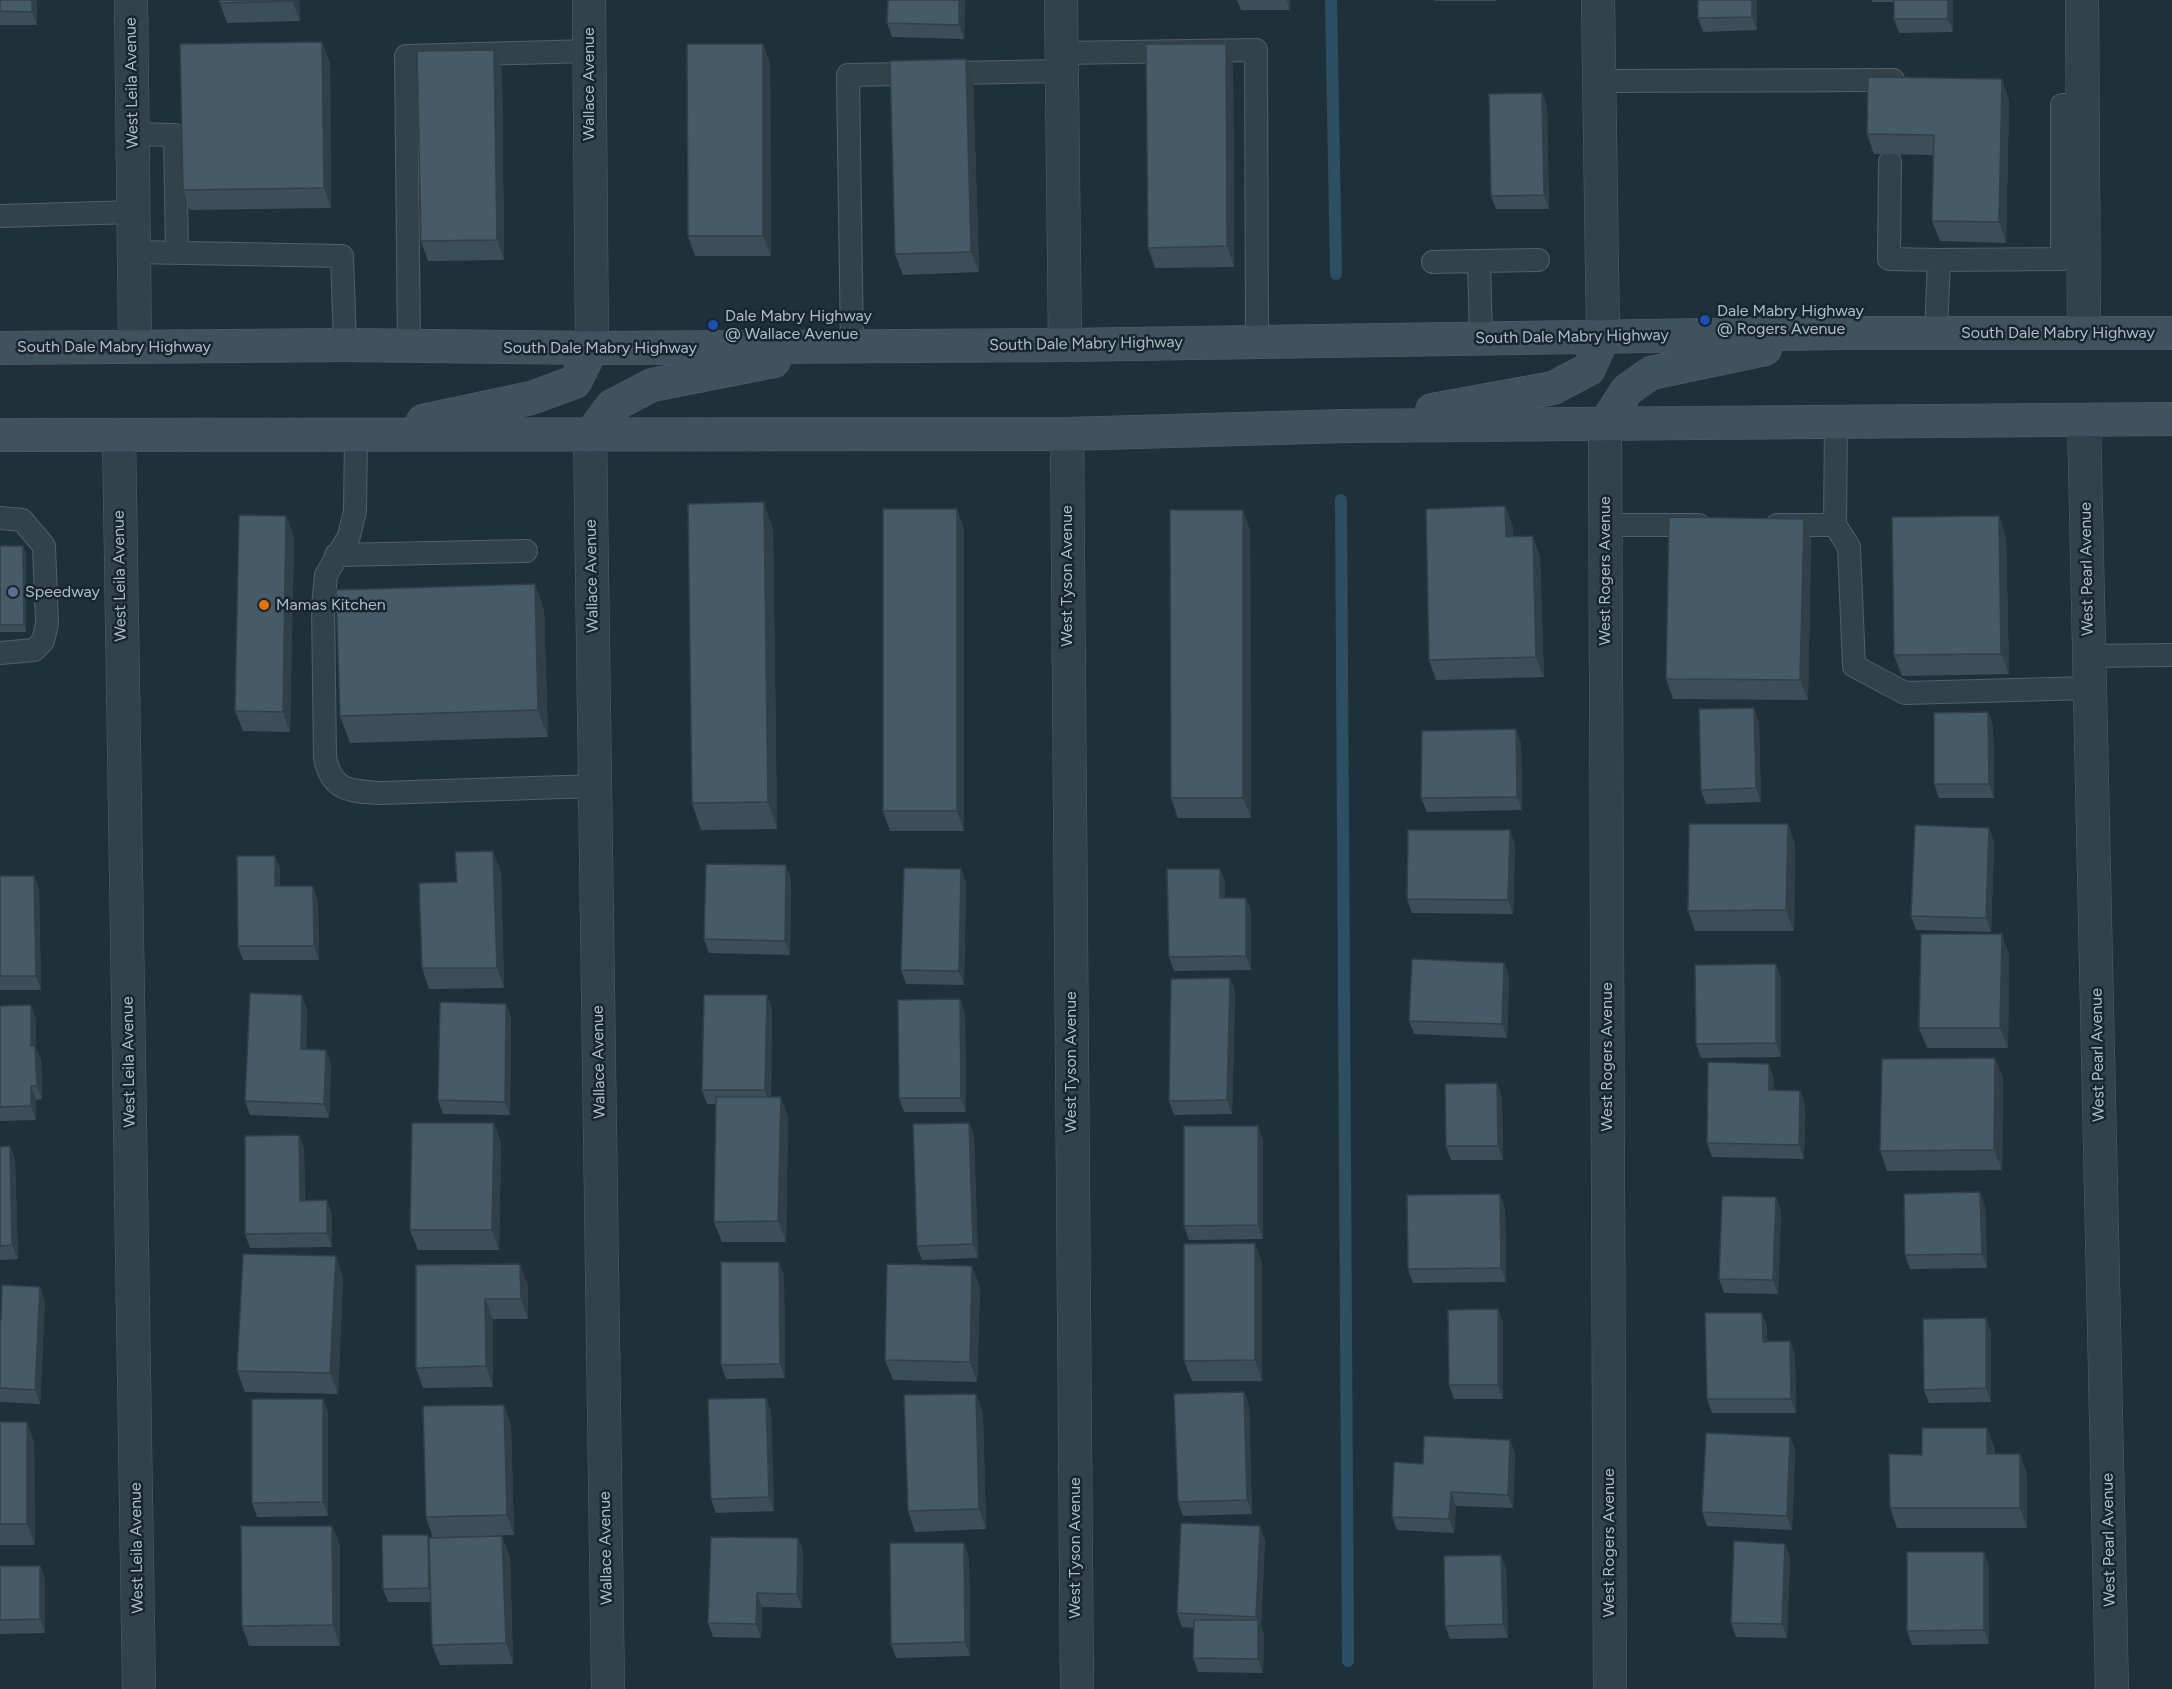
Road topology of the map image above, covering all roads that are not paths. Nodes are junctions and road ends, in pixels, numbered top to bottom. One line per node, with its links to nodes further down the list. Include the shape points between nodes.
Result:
1 (132, 0): 11 (street, West Leila Avenue)
2 (589, 0): 6 (street, Wallace Avenue)
3 (1061, 0): 7 (street)
4 (1598, 0): 9 (street)
5 (2082, 0): 10 (street)
6 (589, 51): 32 (lane, via 406,56); 34 (street, Wallace Avenue)
7 (1061, 62): 27 (lane, via 1256,50); 29 (street); 30 (lane, via 848,75)
8 (1893, 80): 9 (lane)
9 (1599, 81): 25 (street)
10 (2083, 105): 18 (lane, via 2062,105 2062,259); 23 (street)
11 (133, 134): 13 (street, West Leila Avenue); 16 (lane, via 175,135)
12 (1890, 162): 18 (lane, via 1889,259)
13 (134, 212): 14 (lane); 15 (street, West Leila Avenue)
14 (0, 216)
15 (134, 252): 16 (lane); 31 (street, West Leila Avenue)
16 (177, 253): 28 (lane, via 342,256)
17 (1538, 260): 19 (lane)
18 (1939, 260): 22 (lane)
19 (1479, 261): 20 (lane); 26 (lane)
20 (1432, 262)
21 (1840, 333): 22 (main road, South Dale Mabry Highway); 25 (main road, South Dale Mabry Highway); 38 (main road, via 1651,373 1627,390)
22 (1936, 333): 23 (main road, South Dale Mabry Highway)
23 (2084, 333): 24 (main road, South Dale Mabry Highway)
24 (2172, 333)
25 (1603, 337): 26 (main road, South Dale Mabry Highway); 39 (main road, via 1589,369 1553,388)
26 (1481, 338): 27 (main road, South Dale Mabry Highway)
27 (1257, 342): 29 (main road, South Dale Mabry Highway)
28 (345, 345): 31 (main road, South Dale Mabry Highway); 32 (main road, South Dale Mabry Highway)
29 (1065, 345): 30 (main road, South Dale Mabry Highway)
30 (852, 346): 34 (main road, South Dale Mabry Highway); 44 (main road, via 652,385 612,406)
31 (135, 347): 33 (main road, South Dale Mabry Highway)
32 (409, 347): 34 (main road, South Dale Mabry Highway)
33 (0, 348)
34 (592, 348): 43 (main road, via 575,382 531,398)
35 (2172, 419): 36 (main road)
36 (2084, 420): 37 (main road); 54 (street, West Pearl Avenue)
37 (1836, 422): 38 (main road); 49 (lane)
38 (1605, 424): 39 (main road); 46 (street, West Rogers Avenue)
39 (1345, 426): 40 (main road)
40 (1066, 434): 44 (main road); 58 (street, West Tyson Avenue)
41 (0, 435): 42 (main road)
42 (119, 435): 43 (main road); 56 (street, West Leila Avenue)
43 (356, 435): 44 (main road); 51 (lane, via 355,511 349,536)
44 (590, 435): 55 (street, Wallace Avenue)
45 (0, 518): 52 (lane, via 22,520 44,546 47,624 43,641 34,650)
46 (1605, 525): 47 (lane); 59 (street, West Rogers Avenue)
47 (1720, 525)
48 (1755, 525): 49 (lane)
49 (1835, 525): 54 (lane, via 1849,547 1854,666 1905,693)
50 (526, 551): 51 (lane)
51 (336, 555): 55 (lane, via 326,575 323,606 325,758 329,776 341,786 381,793)
52 (0, 653)
53 (2172, 655): 54 (lane)
54 (2090, 672): 60 (street, West Pearl Avenue)
55 (595, 786): 57 (street, Wallace Avenue)
56 (139, 1689)
57 (608, 1689)
58 (1077, 1689)
59 (1610, 1689)
60 (2112, 1689)

